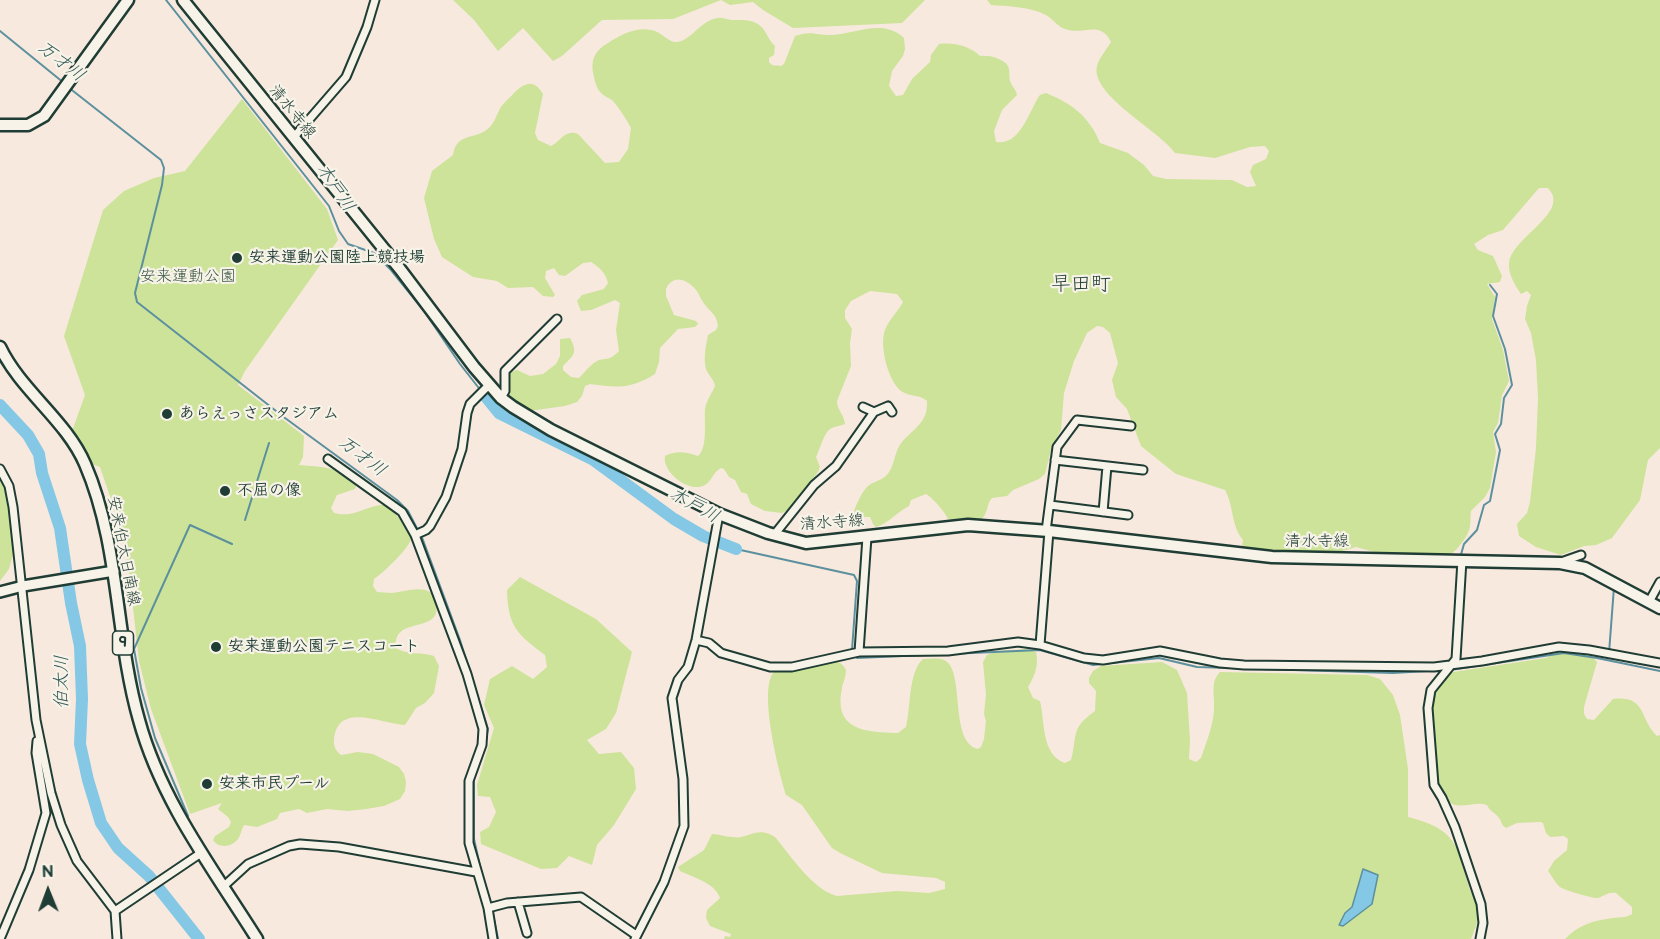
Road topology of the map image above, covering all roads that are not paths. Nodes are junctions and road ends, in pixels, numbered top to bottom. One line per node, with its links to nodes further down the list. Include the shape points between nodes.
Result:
1 (128, 0): 4 (main road, via 44,116 28,125)
2 (183, 0): 5 (main road, 清水寺線)
3 (375, 0): 5 (street, via 346,77)
4 (0, 125)
5 (294, 137): 8 (main road, 清水寺線)
6 (557, 319): 9 (street, via 505,371)
7 (0, 347): 30 (main road, 安来伯太日南線 / 9, via 17,376 80,454 96,493)
8 (489, 385): 9 (main road, 清水寺線); 24 (street, via 466,413 462,449 446,497 430,526)
9 (501, 398): 21 (main road, 清水寺線, via 551,430)
10 (889, 406): 12 (street)
11 (863, 407): 12 (street)
12 (874, 412): 25 (street, via 836,466 814,485)
13 (1131, 426): 15 (street, via 1077,420 1057,447)
14 (328, 459): 24 (street, via 395,506 407,518)
15 (1055, 460): 16 (street); 19 (street)
16 (1107, 466): 18 (street); 20 (street)
17 (0, 469): 32 (street, via 9,486)
18 (1143, 470)
19 (1050, 505): 20 (street); 23 (street)
20 (1103, 512): 22 (street)
21 (719, 514): 25 (main road, 清水寺線); 36 (street)
22 (1128, 515)
23 (1048, 531): 26 (main road, 清水寺線, via 968,525); 28 (main road, 清水寺線, via 1272,557); 37 (street)
24 (415, 535): 43 (street, via 467,674 483,729 482,745 469,781 469,843)
25 (774, 535): 26 (main road, 清水寺線, via 806,543)
26 (867, 537): 38 (street)
27 (1581, 555): 29 (street)
28 (1462, 560): 29 (main road, 清水寺線); 40 (street, via 1456,659)
29 (1560, 563): 34 (main road, 清水寺線, via 1585,568)
30 (114, 571): 32 (street); 42 (main road, 安来伯太日南線 / 9, via 139,721 158,774)
31 (1660, 582): 34 (street)
32 (25, 586): 33 (street); 41 (street)
33 (0, 592)
34 (1649, 602): 35 (main road, 清水寺線)
35 (1660, 608)
36 (696, 640): 38 (street, via 770,667 792,667); 49 (street, via 672,698 683,779 684,826 664,882)
37 (1040, 645): 38 (street, via 1018,642 948,651); 40 (street, via 1104,660 1160,651 1244,665)
38 (859, 652)
39 (1660, 663): 40 (street, via 1559,647)
40 (1450, 665): 54 (street, via 1431,690 1428,708 1434,785 1455,827 1481,904)
41 (38, 730): 47 (street, via 61,825 77,861); 50 (street, via 36,753 46,813 29,870)
42 (196, 856): 44 (main road, 安来伯太日南線 / 9); 47 (street)
43 (476, 872): 44 (street, via 339,847 300,844 248,864); 46 (street)
44 (224, 886): 52 (main road, 安来伯太日南線 / 9)
45 (518, 902): 46 (street); 48 (street); 49 (street, via 581,897)
46 (488, 908): 53 (street)
47 (117, 909): 51 (street)
48 (527, 933)
49 (635, 937)
50 (0, 939)
51 (117, 939)
52 (257, 939)
53 (493, 939)
54 (1480, 939)

